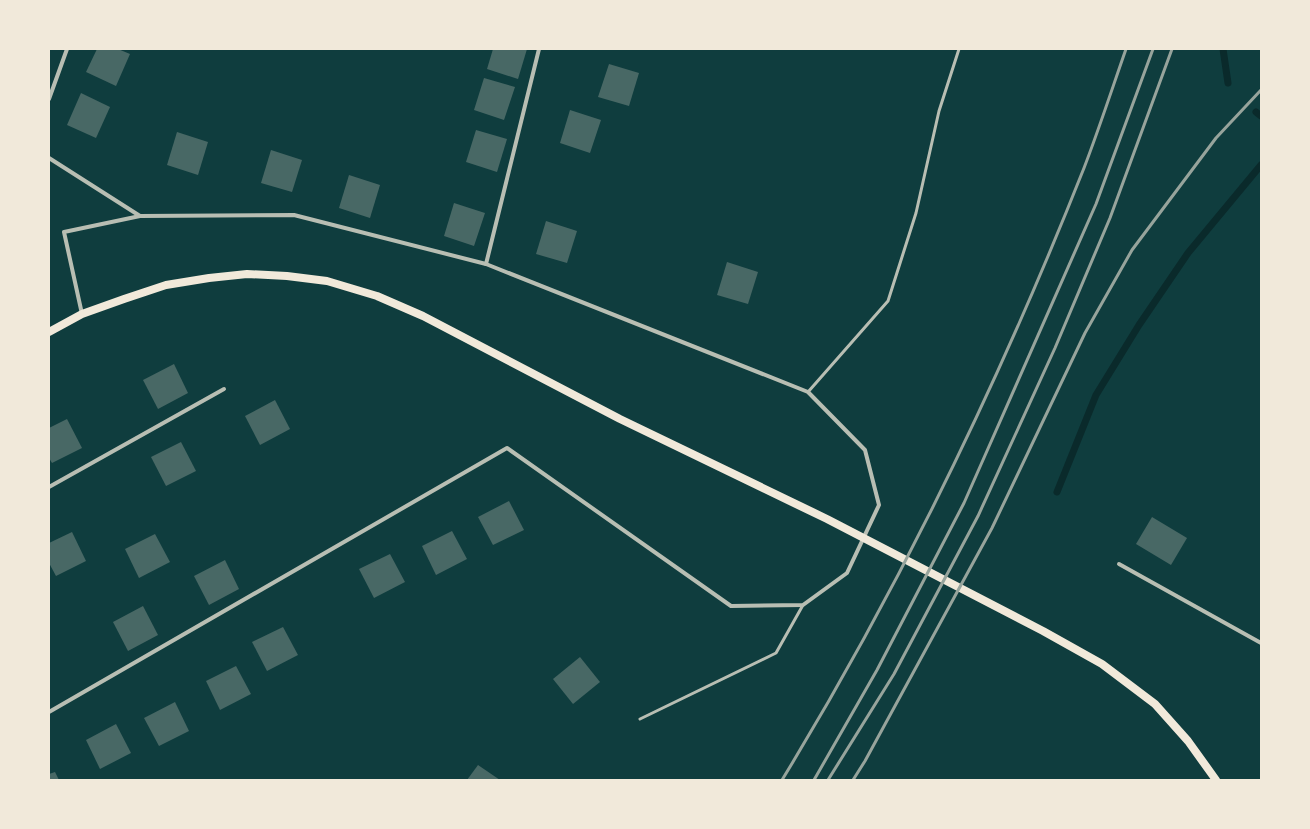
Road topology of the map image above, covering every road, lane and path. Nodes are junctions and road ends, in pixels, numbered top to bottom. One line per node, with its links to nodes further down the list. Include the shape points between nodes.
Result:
1 (67, 49): 4 (street)
2 (539, 49): 7 (street)
3 (959, 49): 11 (lane, via 939,111 916,213 888,301)
4 (49, 99)
5 (49, 158): 6 (street)
6 (140, 216): 7 (street, via 294,215); 8 (street, via 64,232)
7 (486, 264): 11 (street)
8 (82, 314): 9 (main road); 18 (main road, via 166,285 253,274 327,281 377,296 423,316 620,419 827,519 1102,664 1155,704 1188,741)
9 (49, 332)
10 (224, 389): 12 (street)
11 (808, 392): 14 (street, via 865,450 879,505 847,573)
12 (49, 487)
13 (1119, 564): 15 (street)
14 (803, 605): 16 (street, via 731,606 506,448); 17 (lane, via 776,653)
15 (1261, 643)
16 (49, 712)
17 (640, 719)
18 (1216, 780)

